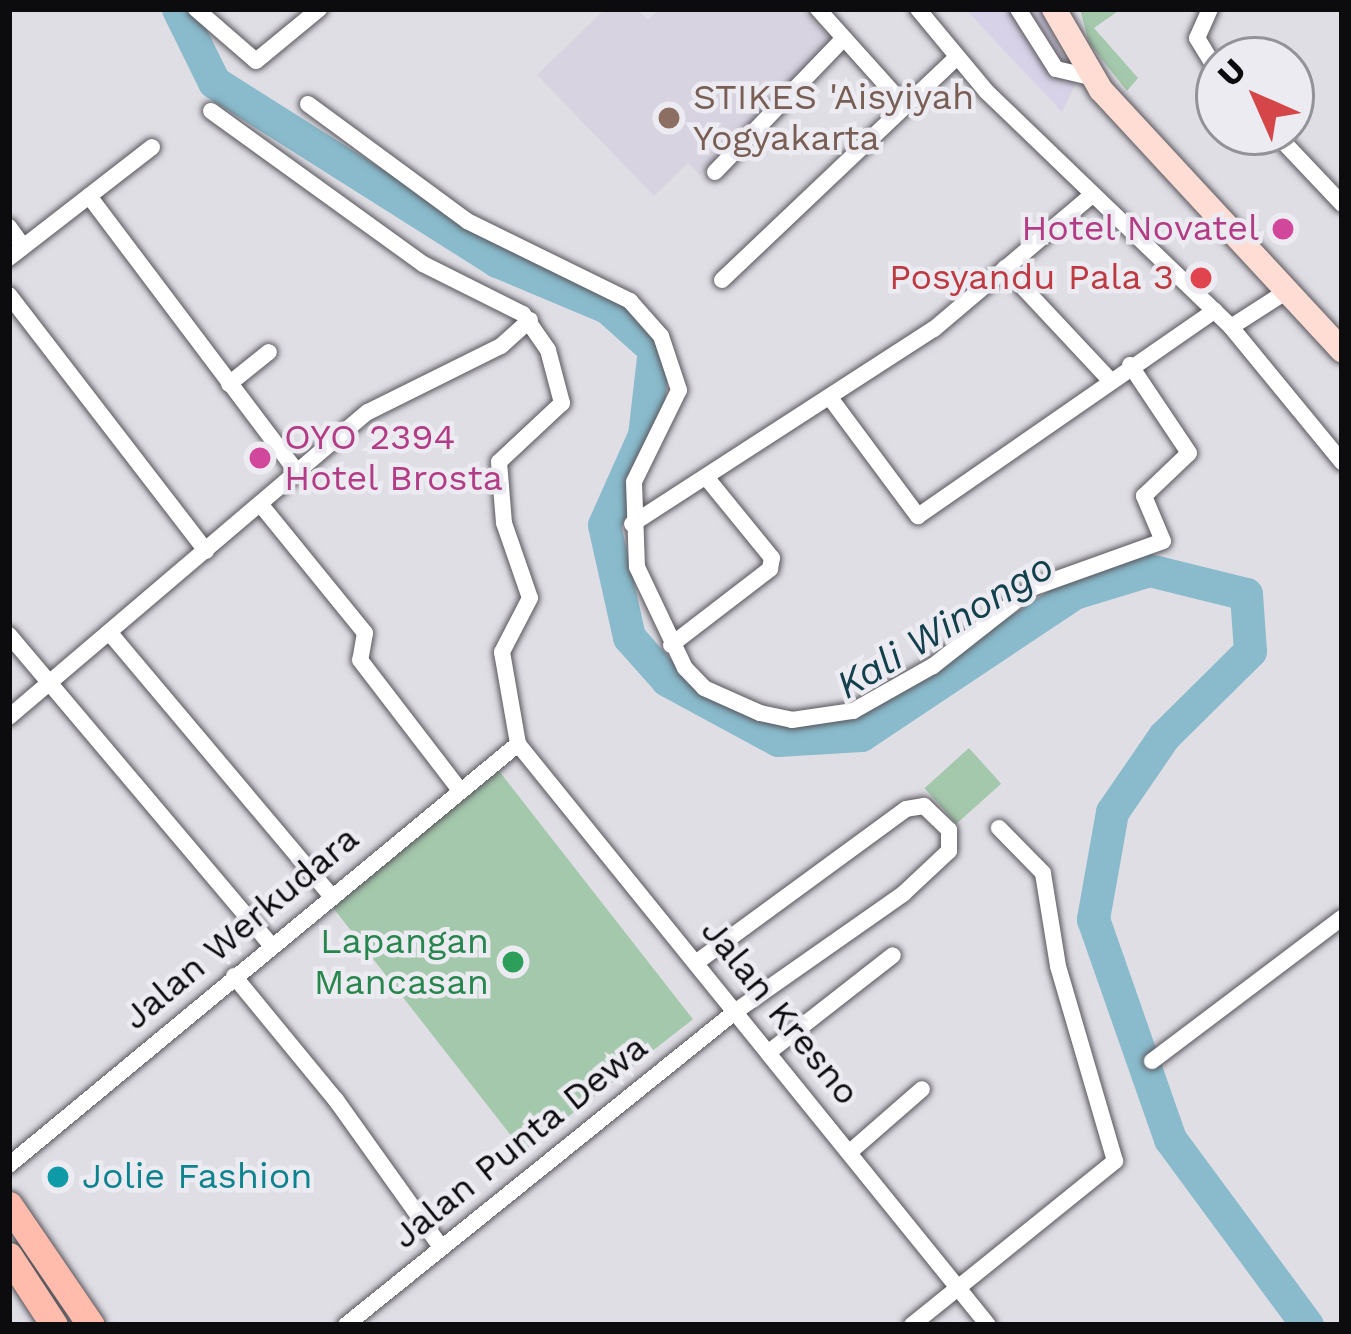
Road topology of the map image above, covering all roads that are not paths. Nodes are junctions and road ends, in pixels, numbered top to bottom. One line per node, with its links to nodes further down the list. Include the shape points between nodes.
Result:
1 (196, 9): 2 (street, via 256,61)
2 (319, 9)
3 (818, 9): 7 (street)
4 (918, 9): 8 (street)
5 (1018, 9): 9 (street, via 1056,68)
6 (1054, 9): 9 (main road)
7 (843, 39): 11 (street); 15 (street)
8 (957, 57): 11 (street); 16 (street)
9 (1091, 77): 23 (main road)
10 (308, 104): 38 (street, via 466,220 630,301 661,336 679,390 634,482)
11 (904, 105): 22 (street)
12 (211, 111): 26 (street, via 423,264)
13 (152, 147): 17 (street)
14 (1297, 156): 18 (street)
15 (715, 172)
16 (1092, 195): 21 (street); 25 (street)
17 (89, 196): 20 (street); 32 (street)
18 (1342, 204)
19 (9, 226): 20 (street)
20 (16, 252)
21 (1006, 268): 31 (street); 33 (street)
22 (722, 280)
23 (1287, 291): 27 (street); 28 (main road)
24 (9, 295): 39 (street)
25 (1215, 310): 27 (street); 30 (street)
26 (530, 320): 35 (street, via 501,346 368,412); 45 (street, via 563,398 499,462 504,523 530,598 502,652)
27 (1231, 327): 34 (street)
28 (1342, 350)
29 (269, 352): 32 (street)
30 (1130, 365): 31 (street); 42 (street, via 1189,453 1146,491 1164,533 1151,549 1045,581 883,698 826,718 792,721 730,701 704,688)
31 (1109, 379): 33 (street, via 918,516)
32 (229, 384): 35 (street)
33 (831, 400): 36 (street)
34 (1342, 462)
35 (298, 473): 37 (street)
36 (706, 477): 38 (street); 42 (street, via 772,558 770,568)
37 (261, 505): 39 (street); 46 (street, via 364,633 360,660)
38 (632, 524): 42 (street, via 637,566)
39 (206, 551): 40 (street)
40 (109, 632): 43 (street); 48 (street)
41 (9, 635): 43 (street)
42 (671, 645)
43 (53, 679): 44 (street); 50 (street)
44 (9, 717)
45 (518, 744): 46 (street, Jalan Werkudara); 52 (street, Jalan Kresno)
46 (459, 789): 48 (street, Jalan Werkudara)
47 (999, 828): 63 (street, via 1043,873 1058,966 1116,1151 1108,1171)
48 (330, 894): 50 (street, Jalan Werkudara)
49 (1342, 918): 56 (street)
50 (271, 945): 53 (street, Jalan Werkudara)
51 (893, 955): 55 (street)
52 (697, 962): 54 (street, Jalan Kresno); 54 (street, Jalan Punta Dewa, via 906,809 924,806 949,830 950,850 903,894)
53 (234, 976): 59 (street, Jalan Werkudara); 61 (street, via 347,1114)
54 (736, 1011): 55 (street, Jalan Kresno); 61 (street, Jalan Punta Dewa)
55 (769, 1052): 58 (street, Jalan Kresno)
56 (1152, 1060)
57 (922, 1088): 58 (street)
58 (851, 1151): 63 (street, Jalan Kresno)
59 (9, 1165)
60 (9, 1205): 65 (main road)
61 (440, 1246): 66 (street, Jalan Punta Dewa)
62 (9, 1256): 64 (main road)
63 (959, 1288): 67 (street); 68 (street, Jalan Kresno)
64 (54, 1325)
65 (91, 1325)
66 (346, 1325)
67 (912, 1325)
68 (988, 1325)

